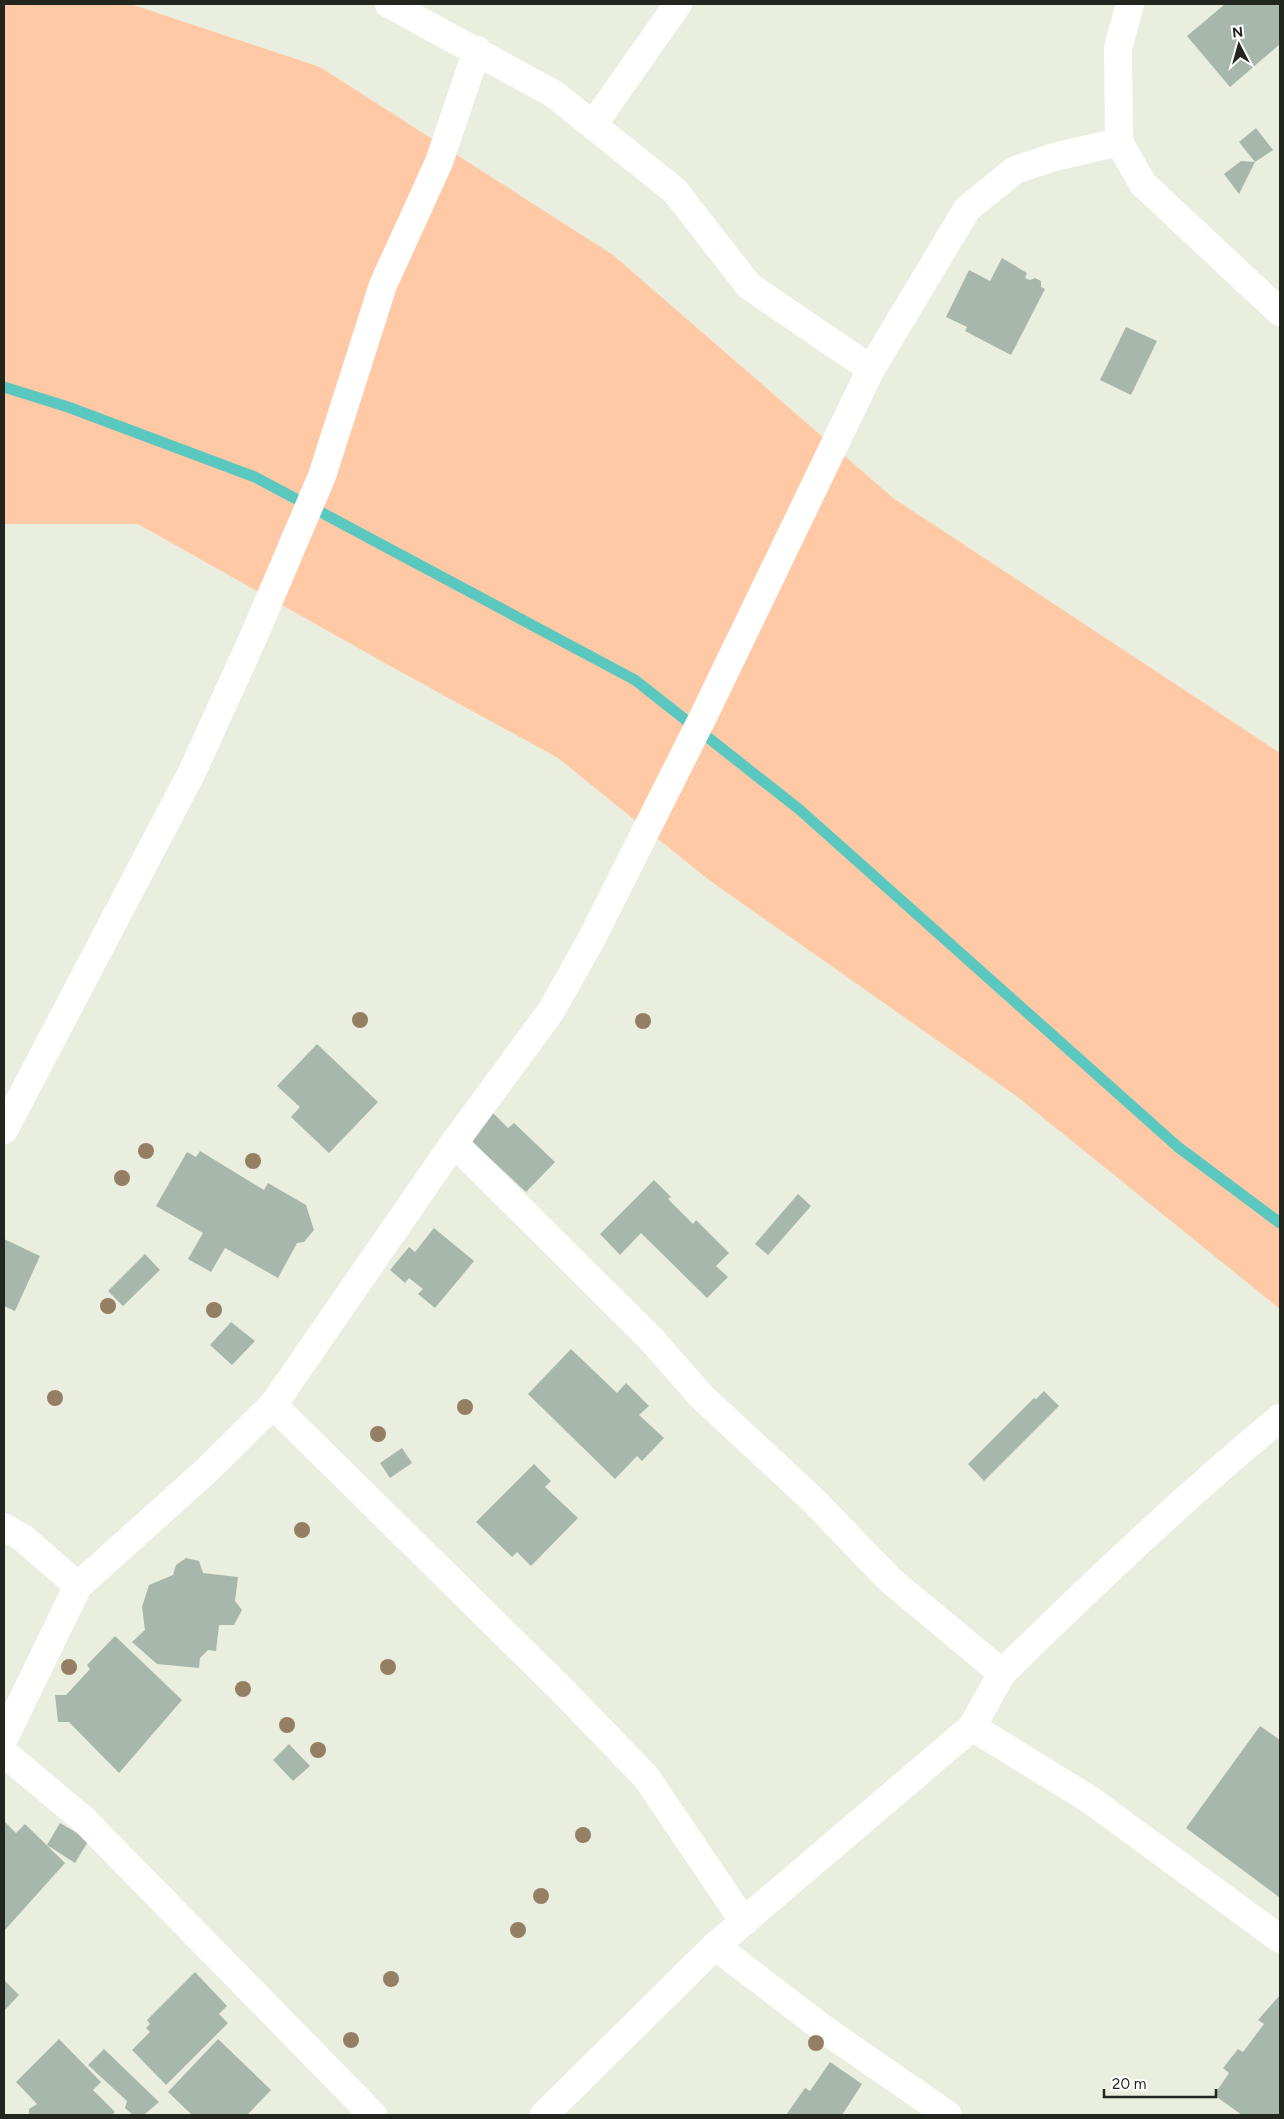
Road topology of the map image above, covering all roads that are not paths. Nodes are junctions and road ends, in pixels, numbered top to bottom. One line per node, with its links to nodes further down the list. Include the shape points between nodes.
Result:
1 (389, 4): 4 (street)
2 (678, 4): 5 (street)
3 (1130, 4): 6 (street, via 1118,48)
4 (477, 50): 5 (street, via 554,94); 9 (street, via 439,162 383,285 322,476 253,638 192,772)
5 (593, 125): 8 (street, via 676,191 748,286)
6 (1119, 142): 7 (street, via 1143,184); 8 (street, via 1015,170 967,209)
7 (1280, 312)
8 (871, 369): 10 (street, via 592,938 551,1011)
9 (4, 1130)
10 (454, 1143): 11 (street); 15 (street, via 652,1340 701,1396 814,1501 890,1580)
11 (273, 1406): 14 (street); 19 (street, via 646,1777)
12 (1280, 1418): 15 (street, via 1221,1467)
13 (4, 1527): 14 (street, via 23,1538)
14 (78, 1586): 17 (street)
15 (1002, 1673): 16 (street)
16 (972, 1727): 19 (street); 20 (street, via 1088,1799)
17 (4, 1738)
18 (4, 1753): 22 (street, via 84,1820)
19 (744, 1922): 21 (street)
20 (1280, 1938)
21 (715, 1946): 23 (street); 24 (street, via 825,2030)
22 (373, 2115)
23 (544, 2115)
24 (948, 2115)

